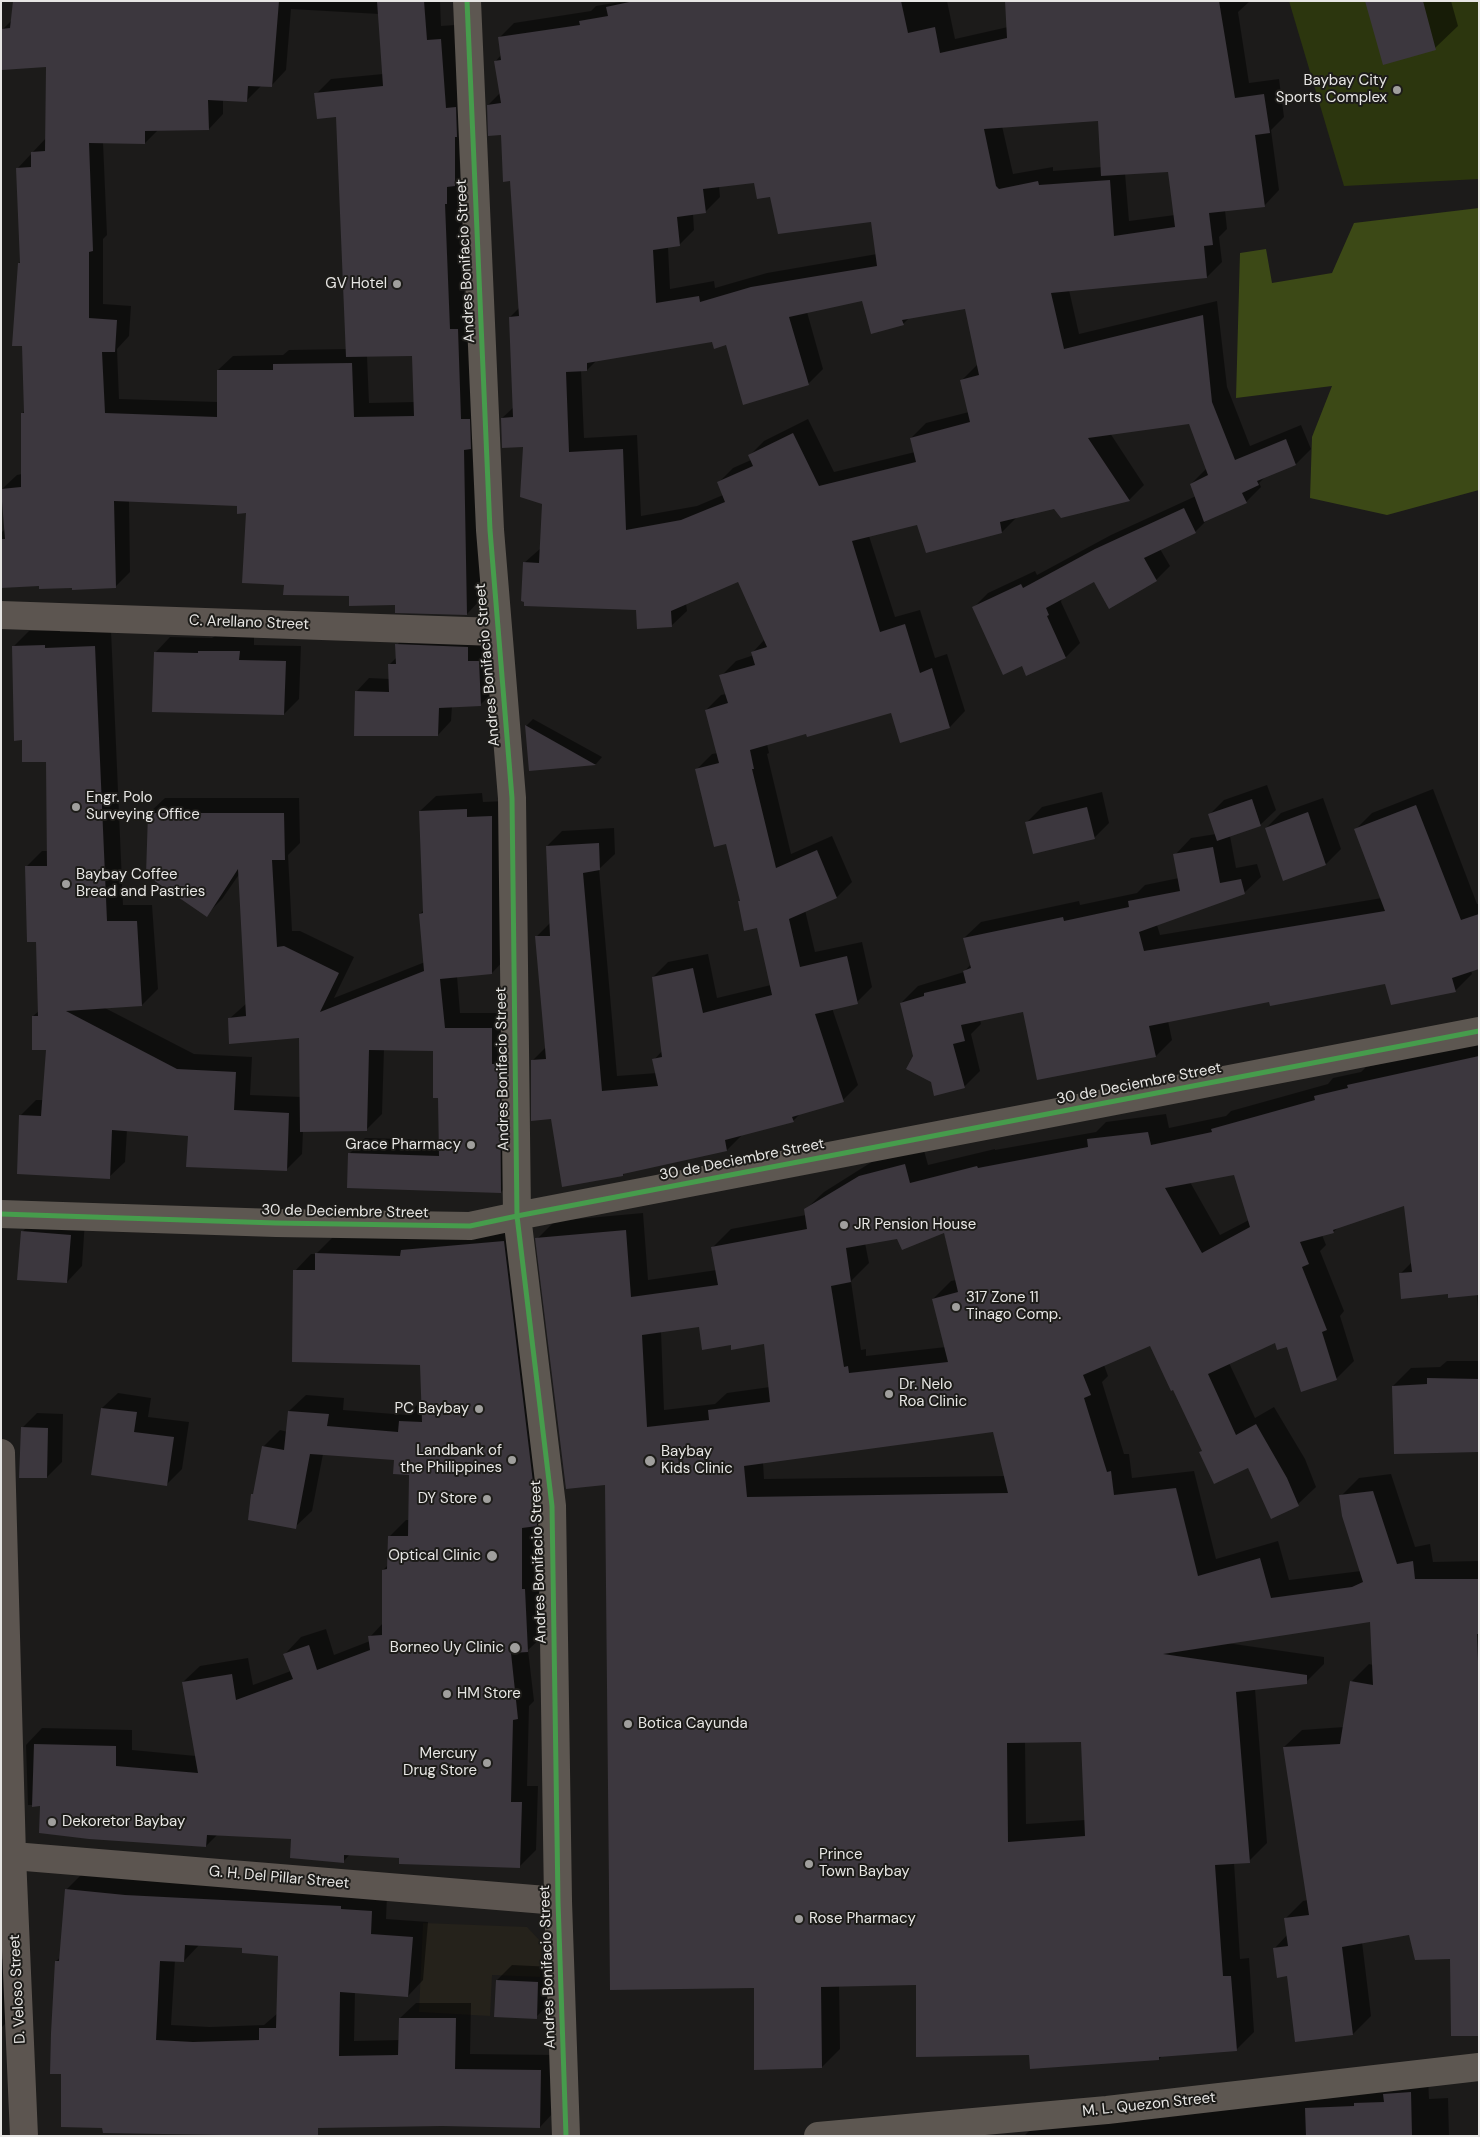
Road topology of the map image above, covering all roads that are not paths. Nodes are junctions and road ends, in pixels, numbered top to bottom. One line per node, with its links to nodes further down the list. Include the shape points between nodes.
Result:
1 (466, 1): 3 (street, Andres Bonifacio Street)
2 (1, 615): 3 (street, C. Arellano Street)
3 (498, 632): 6 (street, Andres Bonifacio Street, via 512,798)
4 (1479, 1031): 6 (street, 30 de Deciembre Street)
5 (1, 1214): 6 (street, 30 de Deciembre Street, via 470,1226)
6 (517, 1216): 9 (street, Andres Bonifacio Street, via 552,1506)
7 (1, 1453): 8 (street, D. Veloso Street)
8 (6, 1855): 9 (street, G. H. Del Pillar Street); 11 (street, D. Veloso Street)
9 (558, 1901): 12 (street, Andres Bonifacio Street)
10 (1479, 2067): 13 (street, M. L. Quezon Street, via 1106,2110)
11 (24, 2136)
12 (566, 2136)
13 (818, 2136)

